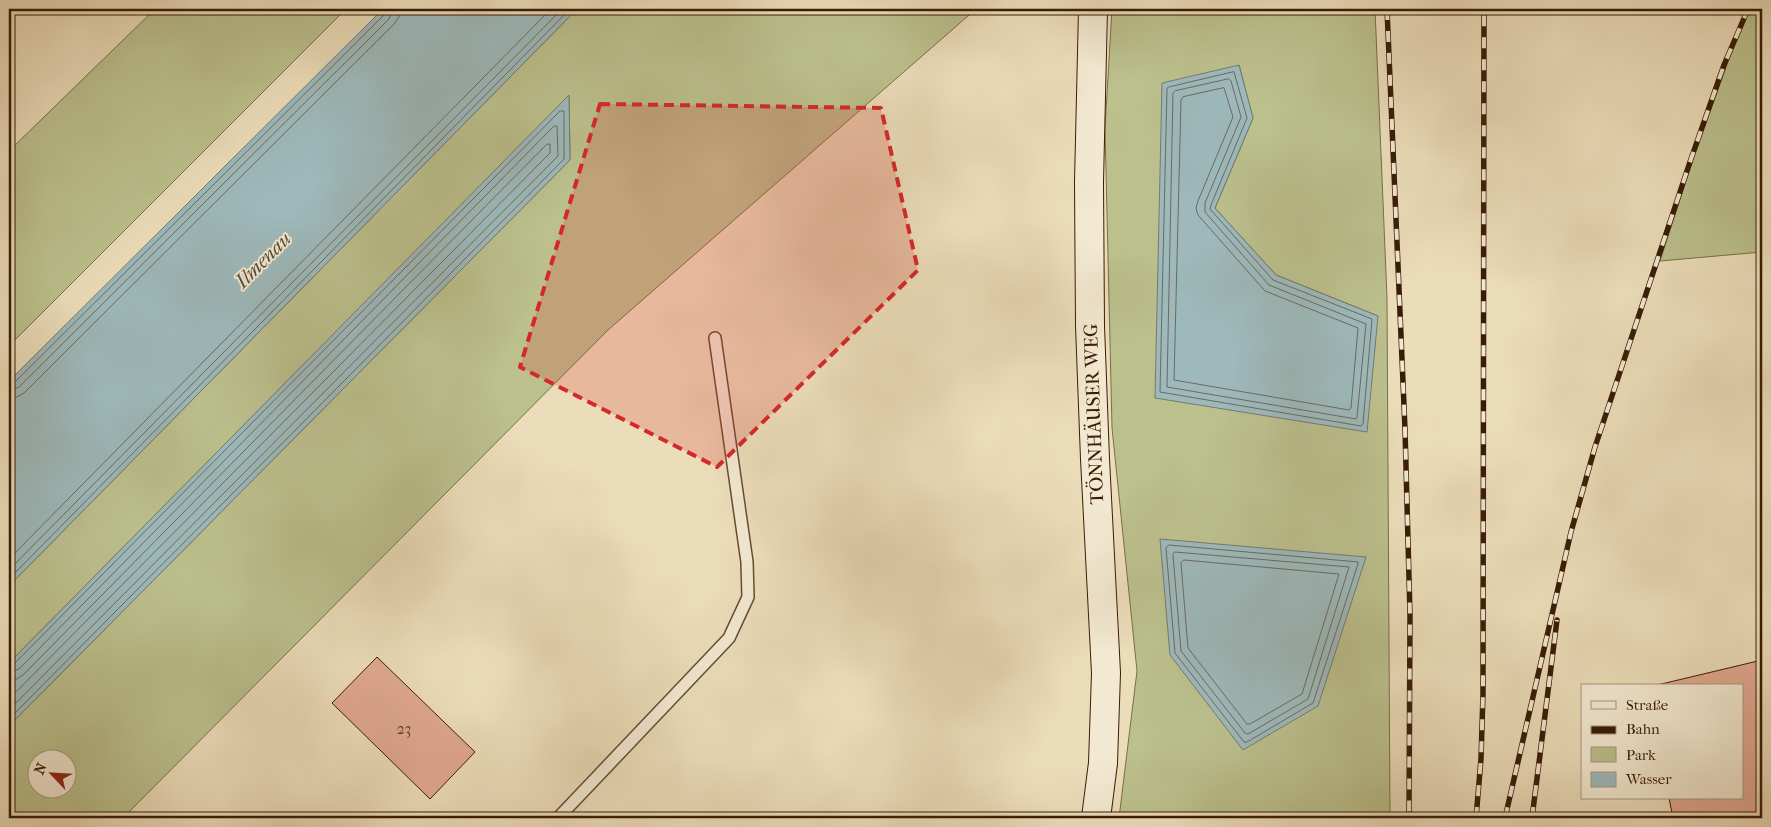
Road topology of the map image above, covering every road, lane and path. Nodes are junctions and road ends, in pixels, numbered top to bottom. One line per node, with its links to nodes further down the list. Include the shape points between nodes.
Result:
1 (1093, 9): 4 (main road, TÖNNHÄUSER WEG, via 1090,326 1106,673 1103,762)
2 (715, 338): 3 (lane, via 747,562 748,597 729,638)
3 (558, 818)
4 (1096, 818)

